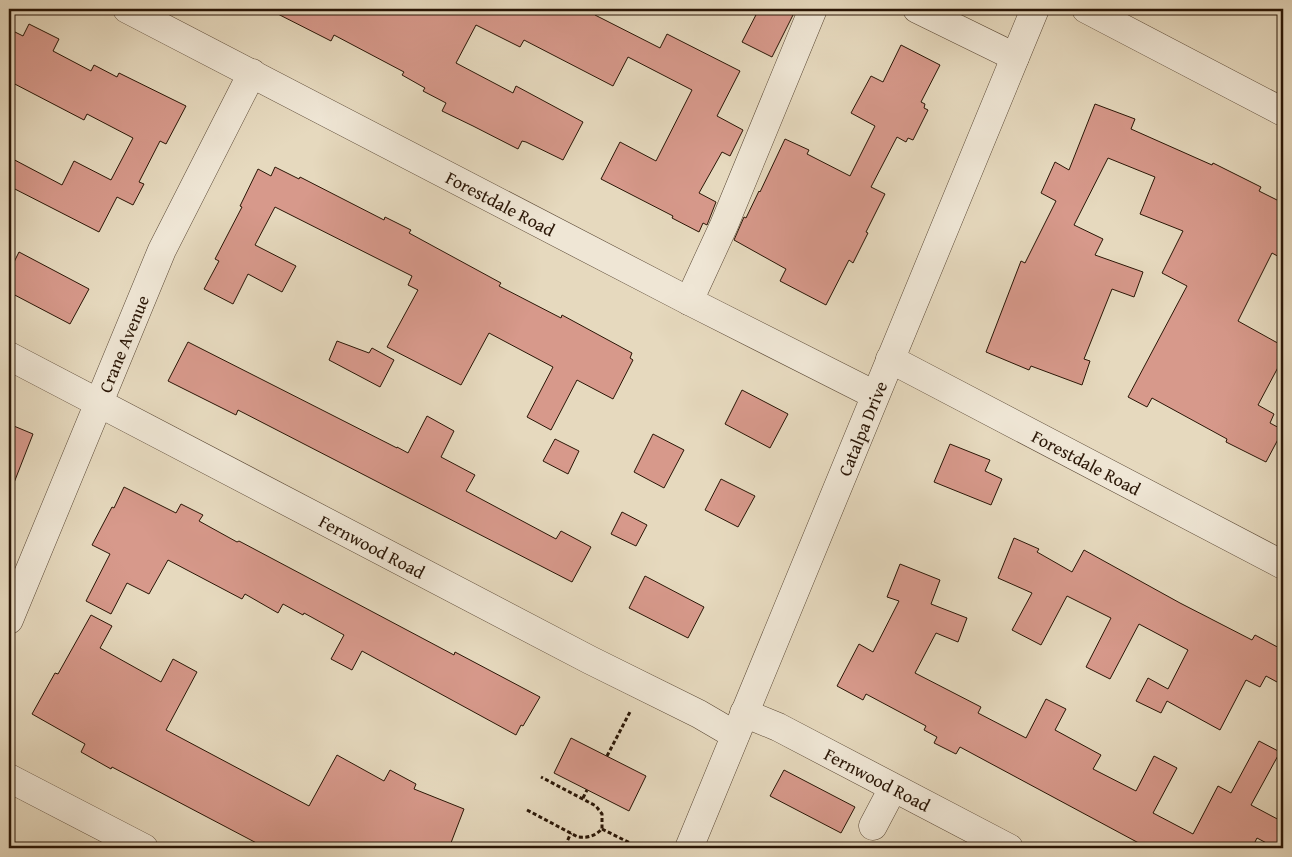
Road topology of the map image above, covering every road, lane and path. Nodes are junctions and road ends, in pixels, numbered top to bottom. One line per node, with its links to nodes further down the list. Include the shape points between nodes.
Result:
1 (127, 9): 7 (street, Forestdale Road)
2 (814, 9): 9 (street)
3 (917, 9): 6 (street)
4 (1035, 9): 6 (street, Catalpa Drive)
5 (1086, 9): 8 (street)
6 (1015, 57): 11 (street, Catalpa Drive)
7 (252, 74): 9 (street, Forestdale Road); 13 (street, Crane Avenue, via 162,250)
8 (1283, 112)
9 (689, 301): 12 (street, Forestdale Road)
10 (9, 356): 13 (street, Fernwood Road)
11 (890, 359): 12 (street, Catalpa Drive); 14 (street, Forestdale Road)
12 (875, 395): 17 (street, Catalpa Drive)
13 (99, 404): 15 (street, Crane Avenue); 17 (street, Fernwood Road, via 699,714)
14 (1283, 565)
15 (9, 620)
16 (632, 708): 18 (path)
17 (740, 724): 21 (street, Fernwood Road, via 778,727); 32 (street, Catalpa Drive)
18 (607, 756)
19 (541, 777): 23 (path)
20 (9, 778): 30 (street)
21 (893, 788): 25 (street); 28 (street, Fernwood Road)
22 (587, 790): 23 (path)
23 (583, 798): 26 (path, via 602,814)
24 (527, 810): 27 (path)
25 (872, 826)
26 (602, 829): 27 (path, via 586,838); 31 (path)
27 (572, 833): 29 (path)
28 (996, 845)
29 (565, 846)
30 (144, 848)
31 (640, 848)
32 (689, 848)

